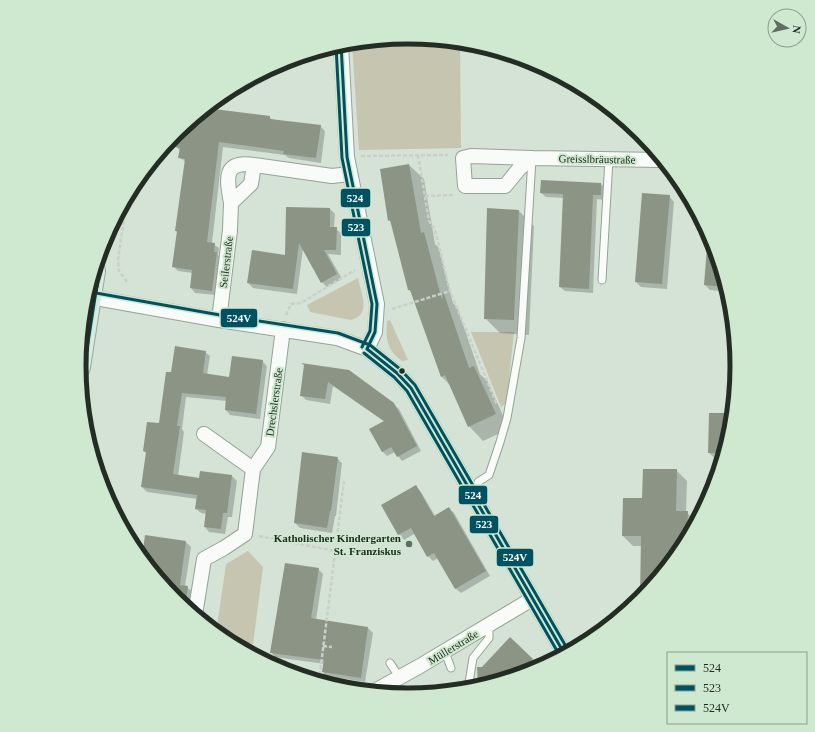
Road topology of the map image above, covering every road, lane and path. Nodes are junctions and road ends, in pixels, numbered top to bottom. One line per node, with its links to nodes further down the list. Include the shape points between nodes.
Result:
1 (341, 51): 3 (street)
2 (418, 155): 3 (path); 4 (path, via 455,155); 15 (path, via 429,221 435,230)
3 (347, 156): 9 (street)
4 (463, 158): 5 (street, Greisslbräustraße, via 480,155); 5 (street, via 465,186 505,186)
5 (532, 158): 6 (street, Greisslbräustraße); 21 (lane, via 523,319)
6 (609, 159): 7 (street, Greisslbräustraße); 13 (lane)
7 (655, 160)
8 (254, 165): 9 (street, Seilerstraße, via 332,176); 10 (street, via 251,184); 10 (street, Seilerstraße, via 241,163 229,172)
9 (350, 174): 12 (street)
10 (231, 203): 18 (street, Seilerstraße)
11 (125, 213): 14 (path, via 118,260 119,271)
12 (367, 261): 19 (path, via 350,275 301,304 291,304); 20 (street, via 378,312 375,332)
13 (602, 280)
14 (127, 282)
15 (450, 292): 17 (path); 21 (path, via 498,409)
16 (93, 298): 18 (street)
17 (390, 309)
18 (219, 320): 19 (street)
19 (283, 330): 20 (street, via 337,338); 23 (street, Drechslerstraße, via 268,447)
20 (367, 350): 28 (street, via 412,388)
21 (507, 418): 25 (lane, via 493,467 489,475)
22 (204, 434): 23 (street)
23 (253, 469): 26 (street, Drechslerstraße)
24 (344, 481): 27 (path)
25 (478, 482)
26 (244, 534): 27 (path); 29 (street, via 204,558)
27 (335, 551): 31 (path)
28 (532, 599): 30 (street, Müllerstraße); 33 (street)
29 (196, 609)
30 (489, 625): 34 (street, Müllerstraße); 39 (lane, via 489,638 473,658)
31 (323, 646): 32 (path); 37 (path)
32 (332, 647)
33 (561, 649)
34 (445, 652): 36 (lane); 38 (street, Müllerstraße)
35 (390, 663): 38 (lane)
36 (451, 668)
37 (320, 676)
38 (400, 678): 40 (street, Müllerstraße)
39 (469, 682)
40 (383, 687)

